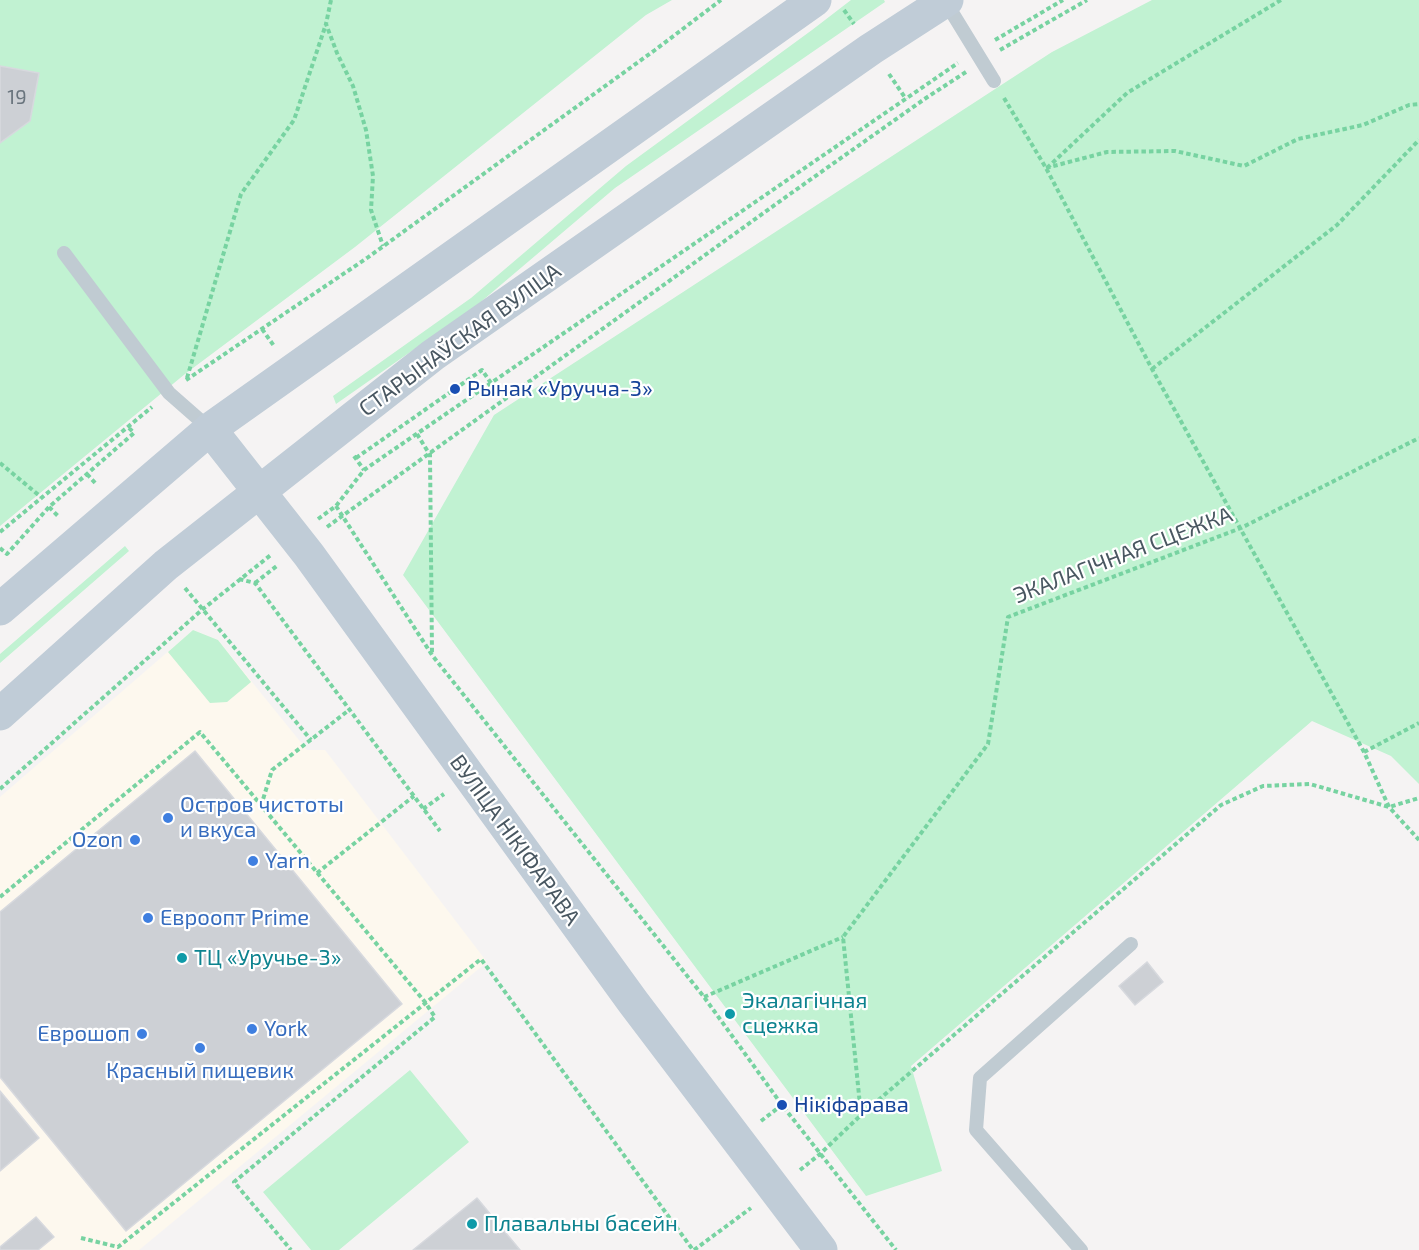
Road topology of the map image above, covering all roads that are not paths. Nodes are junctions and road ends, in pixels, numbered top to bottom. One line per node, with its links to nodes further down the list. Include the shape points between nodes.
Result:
1 (815, 0): 5 (main road)
2 (946, 0): 3 (lane); 6 (main road, СТАРЫНАЎСКАЯ ВУЛІЦА, via 871,48 433,355)
3 (994, 81)
4 (64, 253): 5 (lane, via 169,393)
5 (210, 429): 6 (main road, ВУЛІЦА НІКІФАРАВА); 7 (main road)
6 (260, 492): 8 (main road, СТАРЫНАЎСКАЯ ВУЛІЦА, via 144,583); 10 (main road, ВУЛІЦА НІКІФАРАВА, via 633,1002)
7 (0, 609)
8 (0, 714)
9 (1131, 944): 11 (lane, via 980,1078 976,1130)
10 (821, 1250)
11 (1081, 1250)

